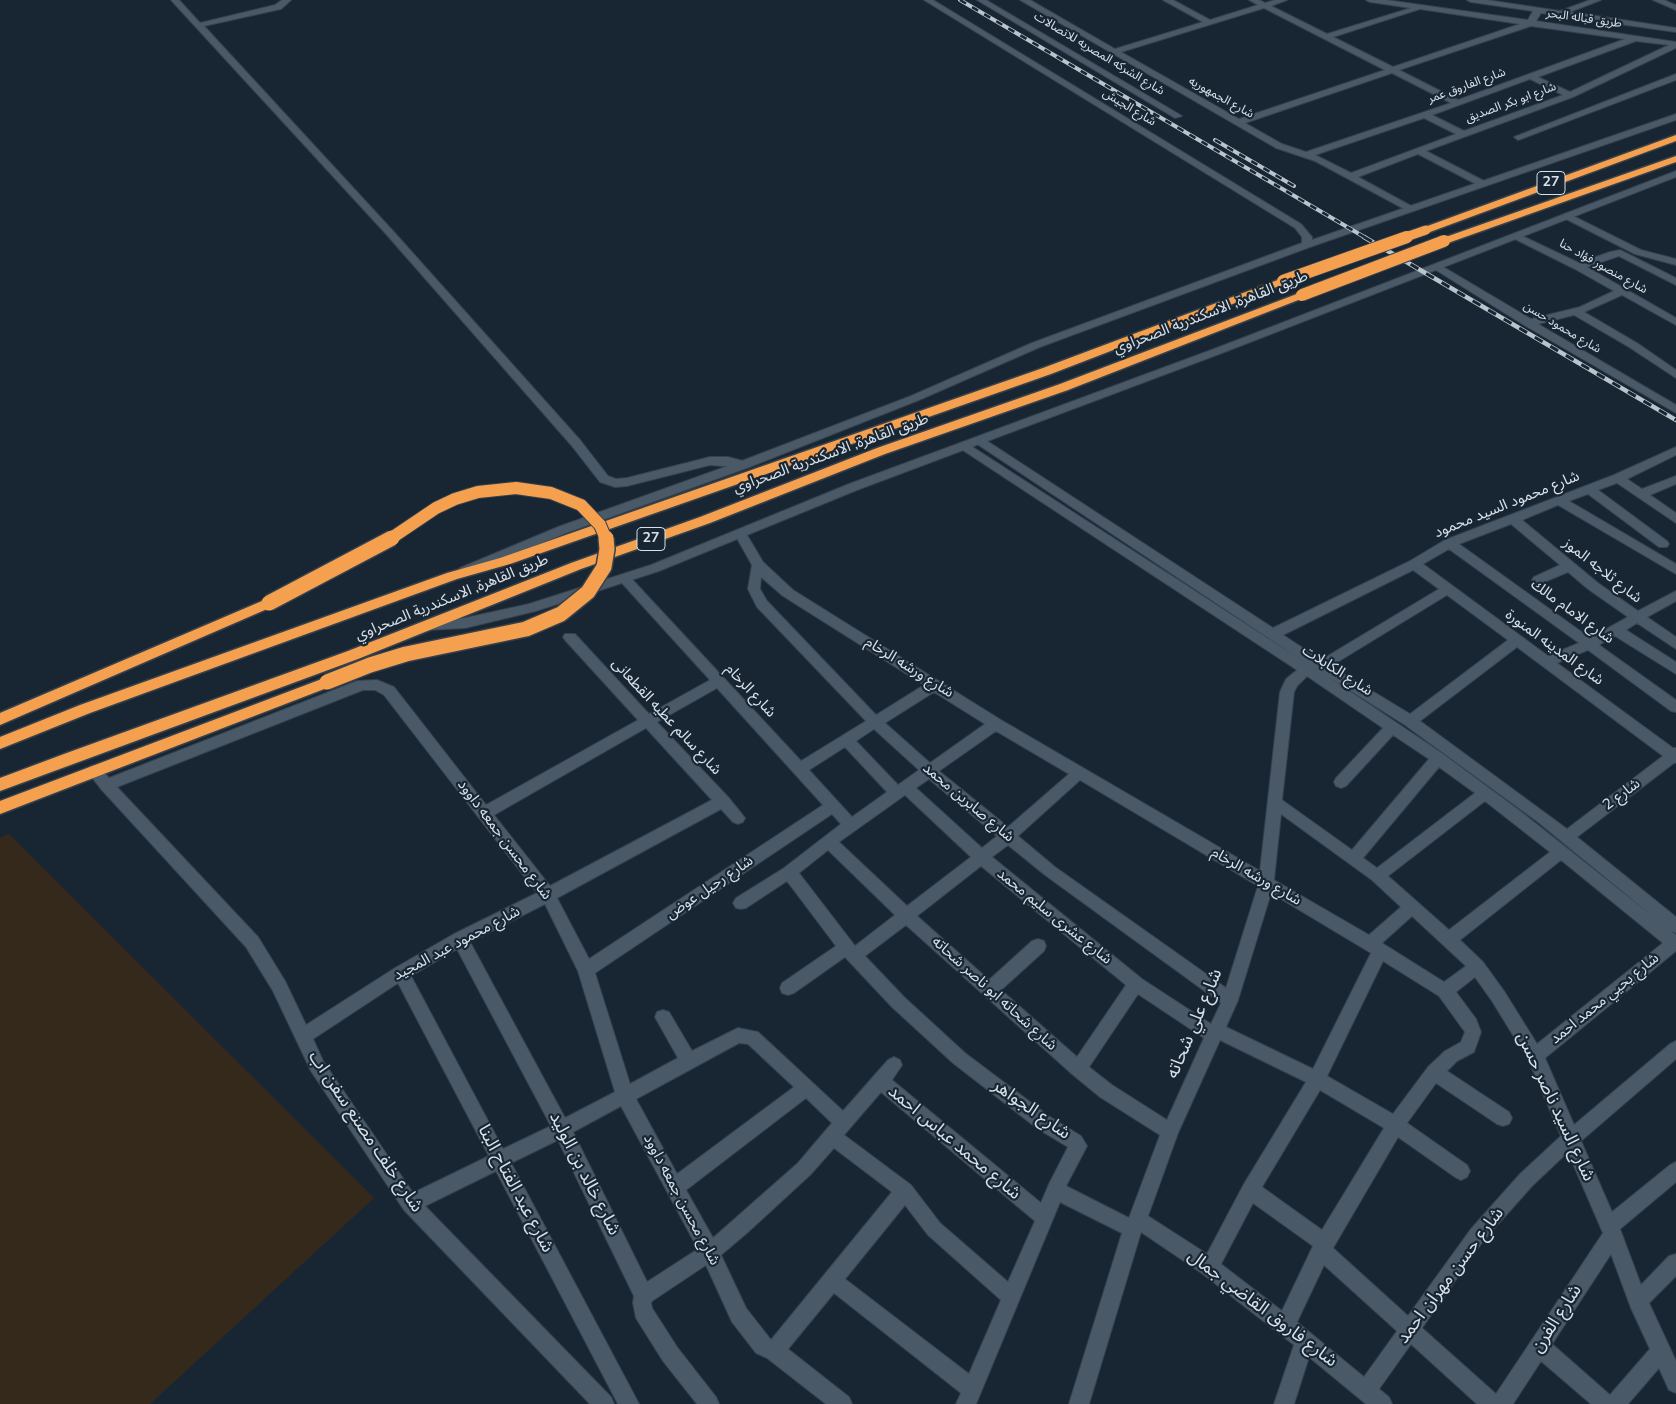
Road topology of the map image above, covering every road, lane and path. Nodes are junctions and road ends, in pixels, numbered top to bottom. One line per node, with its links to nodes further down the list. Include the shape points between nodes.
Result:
1 (176, 0): 22 (street)
2 (287, 0): 22 (street, via 278,8)
3 (928, 0): 49 (street, شارع الجيش, via 1298,226 1307,237)
4 (981, 0): 19 (street, شارع الشركه المصريه للاتصالات)
5 (1024, 0): 16 (street, شارع الجمهوريه)
6 (1167, 0): 20 (street)
7 (1253, 0): 13 (street)
8 (1283, 0): 13 (street)
9 (1370, 0): 14 (street, طريق قباله البحر)
10 (1471, 0): 17 (street, طريق قباله البحر)
11 (1597, 0): 18 (street)
12 (1657, 0): 15 (street)
13 (1264, 6): 20 (street); 24 (street)
14 (1420, 8): 21 (street, طريق قباله البحر); 24 (street)
15 (1676, 8)
16 (1039, 9): 19 (street); 27 (street, شارع الجمهوريه)
17 (1538, 10): 18 (street, طريق قباله البحر); 21 (street)
18 (1560, 13): 23 (street, طريق قباله البحر)
19 (1009, 16): 34 (street, شارع الشركه المصريه للاتصالات)
20 (1209, 22): 27 (street)
21 (1531, 23): 25 (street, طريق قباله البحر); 28 (street)
22 (200, 25): 63 (street, via 390,233 576,443 604,479 627,482 710,461)
23 (1676, 30)
24 (1326, 37): 28 (street)
25 (1636, 38): 26 (street, طريق قباله البحر); 29 (street, شارع الفاروق عمر)
26 (1676, 44): 31 (street, شارع ابو بكر الصديق)
27 (1113, 52): 36 (street, شارع الجمهوريه)
28 (1394, 71): 32 (street); 36 (street)
29 (1530, 76): 31 (street); 32 (street, شارع الفاروق عمر)
30 (1676, 77): 38 (street)
31 (1570, 95): 37 (street, شارع ابو بكر الصديق)
32 (1458, 103): 33 (street, شارع الفاروق عمر)
33 (1426, 114): 37 (street); 41 (street, شارع الفاروق عمر)
34 (1178, 116)
35 (1676, 117): 45 (street)
36 (1238, 122): 41 (street, شارع الجمهوريه, via 1284,149)
37 (1464, 134): 40 (street, شارع ابو بكر الصديق)
38 (1518, 137)
39 (1676, 138): 80 (highway, طريق القاهرة, الاسكندرية الصحراوي / 27, bridge, via 976,397 505,561)
40 (1418, 151): 44 (street, شارع ابو بكر الصديق); 45 (street)
41 (1306, 155): 44 (street, شارع الجمهوريه)
42 (1676, 160): 86 (highway, طريق القاهرة, الاسكندرية الصحراوي / 27, bridge, via 1444,242 1064,387 881,451)
43 (1676, 174): 47 (street)
44 (1351, 176): 46 (street, شارع الجمهوريه)
45 (1480, 183): 46 (street)
46 (1410, 209): 49 (street)
47 (1567, 216): 48 (street); 50 (street, via 1638,252)
48 (1516, 236): 51 (street); 52 (street, شارع منصور فؤاد حنا)
49 (1307, 245): 63 (street, via 1036,346 915,398)
50 (1676, 262)
51 (1436, 267): 57 (street, شارع محمود حسن); 60 (street)
52 (1580, 267): 53 (street, via 1620,253); 54 (street, شارع منصور فؤاد حنا)
53 (1676, 282)
54 (1623, 291): 55 (street); 56 (street, شارع منصور فؤاد حنا)
55 (1577, 312): 57 (street); 58 (street)
56 (1676, 322)
57 (1528, 323): 59 (street, شارع محمود حسن)
58 (1676, 375)
59 (1676, 410)
60 (981, 441): 61 (street); 67 (street, شارع الكابلات)
61 (964, 447): 69 (street, شارع الكابلات); 73 (street)
62 (1676, 451): 64 (street, شارع محمود السيد محمود)
63 (743, 465): 80 (street, via 562,530)
64 (1618, 478): 66 (street, شارع محمود السيد محمود); 68 (street)
65 (1676, 480): 68 (street)
66 (1589, 489): 70 (street, شارع محمود السيد محمود); 75 (street)
67 (1059, 493): 69 (street); 88 (street, شارع الكابلات)
68 (1641, 494): 72 (street)
69 (1046, 501): 94 (street, شارع الكابلات)
70 (1560, 501): 71 (street, شارع محمود السيد محمود); 79 (street)
71 (1512, 518): 74 (street, شارع محمود السيد محمود); 78 (street, شارع ثلاجه الموز)
72 (1676, 519)
73 (740, 533): 77 (street, شارع ورشه الرخام); 81 (street)
74 (1450, 543): 76 (street, شارع محمود السيد محمود); 91 (street, شارع الامام مالك)
75 (1663, 544)
76 (1414, 564): 83 (street, شارع المدينه المنورة); 88 (street, شارع محمود السيد محمود)
77 (758, 565): 97 (street, شارع ورشه الرخام, via 788,593); 102 (street, شارع صابرين محمد, via 754,589 762,604)
78 (1568, 566): 82 (street); 85 (street, شارع ثلاجه الموز)
79 (1676, 570)
80 (452, 576): 106 (highway, طريق القاهرة, الاسكندرية الصحراوي / 27)
81 (625, 579): 86 (street, via 507,614 464,623); 96 (street, شارع الرخام)
82 (1538, 580)
83 (1448, 589): 90 (street, شارع المدينه المنورة); 94 (street, شارع علي شحاته)
84 (1676, 595): 85 (street)
85 (1636, 618): 87 (street); 92 (street, شارع ثلاجه الموز)
86 (425, 625): 114 (highway, طريق القاهرة, الاسكندرية الصحراوي / 27, via 353,655)
87 (1615, 629): 91 (street); 95 (street)
88 (1273, 634): 94 (street, شارع الكابلات)
89 (570, 637): 101 (street, شارع سالم عطيه القطعانى)
90 (1516, 640): 93 (street, شارع المدينه المنورة); 100 (street)
91 (1590, 644): 93 (street); 98 (street, شارع الامام مالك)
92 (1676, 644)
93 (1546, 662): 107 (street, شارع المدينه المنورة)
94 (1313, 668): 100 (street, شارع الكابلات); 104 (street, شارع الكابلات); 119 (street, شارع علي شحاته, via 1291,684 1285,701)
95 (1676, 669)
96 (718, 681): 101 (street); 109 (street, شارع الرخام)
97 (935, 685): 102 (street); 103 (street, شارع ورشه الرخام)
98 (1676, 707)
99 (0, 719): 111 (highway, bridge, via 269,603 387,541 436,508 472,494 516,488 551,493 581,505 595,517 604,532 607,549 600,575 581,600 556,617 520,631 397,656)
100 (1410, 721): 126 (street, شارع الكابلات)
101 (647, 722): 118 (street, شارع سالم عطيه القطعانى); 122 (street)
102 (875, 722): 105 (street); 110 (street, شارع صابرين محمد)
103 (996, 724): 110 (street); 112 (street, شارع ورشه الرخام)
104 (1392, 727): 108 (street, شارع الكابلات); 113 (street)
105 (847, 740): 109 (street); 116 (street, شارع عشرى سليم محمد)
106 (0, 743)
107 (1675, 756): 126 (street, شارع 2)
108 (1438, 758): 117 (street, شارع الكابلات); 130 (street)
109 (800, 769): 120 (street, شارع الرخام)
110 (929, 771): 116 (street); 125 (street, شارع صابرين محمد)
111 (94, 772): 115 (street, شارع خلف مصنع سفن اب); 121 (highway)
112 (1079, 773): 125 (street); 133 (street, شارع ورشه الرخام)
113 (1341, 782)
114 (0, 785)
115 (106, 785): 122 (street, شارع محسن جمعه داوود, via 370,684 389,691); 155 (street, شارع خلف مصنع سفن اب, via 252,942 279,986)
116 (902, 790): 124 (street); 129 (street, شارع عشرى سليم محمد)
117 (1485, 793): 128 (street, شارع الكابلات); 132 (street)
118 (723, 801): 123 (street, شارع سالم عطيه القطعانى); 134 (street, شارع محمود عبد المجيد)
119 (1275, 802): 130 (street, شارع السيد ناصر حسن); 133 (street, شارع علي شحاته)
120 (833, 806): 124 (street, شارع الرخام); 146 (street, شارع رحيل عوض)
121 (0, 808)
122 (484, 813): 134 (street, شارع محسن جمعه داوود)
123 (738, 818)
124 (851, 825): 127 (street)
125 (1008, 836): 129 (street); 152 (street, شارع صابرين محمد, via 1094,905)
126 (1567, 837): 138 (street, شارع الكابلات)
127 (829, 841): 131 (street); 137 (street, شارع شحاته ابو ناصر شحاته)
128 (1561, 852): 139 (street); 141 (street, شارع الكابلات)
129 (981, 858): 137 (street); 148 (street, شارع عشرى سليم محمد)
130 (1354, 858): 132 (street, شارع السيد ناصر حسن)
131 (789, 872): 135 (street); 144 (street, شارع الجواهر)
132 (1378, 876): 136 (street, شارع السيد ناصر حسن)
133 (1266, 883): 143 (street, شارع ورشه الرخام); 152 (street, شارع علي شحاته)
134 (548, 895): 140 (street, شارع محمود عبد المجيد); 146 (street, شارع محسن جمعه داوود)
135 (741, 903)
136 (1412, 907): 139 (street, شارع السيد ناصر حسن); 143 (street)
137 (907, 916): 144 (street); 150 (street, شارع شحاته ابو ناصر شحاته)
138 (1676, 926)
139 (1449, 939): 145 (street, شارع السيد ناصر حسن)
140 (460, 940): 147 (street, شارع محمود عبد المجيد); 168 (street, شارع خالد بن الوليد)
141 (1675, 943): 157 (street, شارع يحيي محمد احمد)
142 (1038, 946): 150 (street)
143 (1375, 947): 151 (street, شارع ورشه الرخام); 162 (street)
144 (850, 951): 149 (street); 176 (street, شارع الجواهر, via 898,1002 959,1058 1078,1146)
145 (1477, 967): 151 (street); 157 (street, شارع السيد ناصر حسن)
146 (586, 970): 165 (street, شارع محسن جمعه داوود)
147 (401, 973): 155 (street, شارع محمود عبد المجيد); 172 (street, شارع عبد الفتاح البنا)
148 (1136, 984): 154 (street, شارع عشرى سليم محمد); 160 (street)
149 (788, 988)
150 (989, 990): 160 (street, شارع شحاته ابو ناصر شحاته)
151 (1445, 991): 161 (street, شارع ورشه الرخام, via 1473,1032 1468,1047 1450,1056)
152 (1230, 1000): 154 (street, شارع علي شحاته)
153 (663, 1017): 158 (street)
154 (1214, 1033): 162 (street, شارع عشرى سليم محمد); 170 (street, شارع علي شحاته)
155 (302, 1037): 179 (street, شارع خلف مصنع سفن اب, via 317,1066)
156 (1676, 1049): 171 (street, شارع حسن مهران احمد)
157 (1535, 1056): 171 (street, شارع السيد ناصر حسن)
158 (689, 1060): 164 (street, via 732,1037 746,1034 752,1036); 165 (street)
159 (894, 1065): 163 (street, شارع محمد عباس احمد)
160 (1078, 1069): 170 (street, شارع شحاته ابو ناصر شحاته)
161 (1434, 1072): 166 (street); 167 (street, شارع ورشه الرخام)
162 (1317, 1080): 167 (street, شارع عشرى سليم محمد); 177 (street)
163 (880, 1081): 169 (street); 180 (street, شارع محمد عباس احمد)
164 (806, 1088): 169 (street); 175 (street)
165 (625, 1096): 168 (street); 175 (street, شارع محسن جمعه داوود)
166 (1503, 1118)
167 (1395, 1125): 173 (street, شارع عشرى سليم محمد); 183 (street, شارع ورشه الرخام)
168 (562, 1129): 172 (street); 188 (street, شارع خالد بن الوليد)
169 (838, 1130): 178 (street); 184 (street, via 804,1169)
170 (1170, 1132): 181 (street, شارع علي شحاته)
171 (1570, 1139): 182 (street, شارع السيد ناصر حسن); 192 (street, شارع حسن مهران احمد, via 1526,1180 1478,1235)
172 (498, 1159): 179 (street); 201 (street, شارع عبد الفتاح البنا)
173 (1461, 1171)
174 (1676, 1171): 182 (street, شارع الفرن)
175 (675, 1187): 184 (street, شارع محسن جمعه داوود)
176 (1055, 1190): 180 (street, شارع الجواهر); 181 (street, شارع فاروق القاضي جمال)
177 (1250, 1190): 183 (street); 186 (street)
178 (905, 1191): 187 (street); 189 (street, via 934,1229)
179 (410, 1204): 200 (street, شارع خلف مصنع سفن اب)
180 (1045, 1218): 189 (street, شارع الجواهر)
181 (1135, 1224): 186 (street, شارع فاروق القاضي جمال); 204 (street, شارع علي شحاته)
182 (1611, 1230): 190 (street, شارع السيد ناصر حسن); 194 (street, شارع الفرن)
183 (1323, 1246): 191 (street, شارع ورشه الرخام); 192 (street)
184 (710, 1252): 188 (street); 195 (street, شارع محسن جمعه داوود, via 739,1315 763,1346)
185 (1676, 1263): 190 (street)
186 (1210, 1267): 191 (street, شارع فاروق القاضي جمال)
187 (832, 1280): 195 (street); 199 (street)
188 (644, 1295): 202 (street, شارع خالد بن الوليد, via 643,1311 670,1354)
189 (1012, 1297): 199 (street, شارع الجواهر)
190 (1638, 1301): 196 (street, شارع السيد ناصر حسن)
191 (1285, 1326): 193 (street, شارع فاروق القاضي جمال)
192 (1411, 1330): 198 (street, شارع حسن مهران احمد); 207 (street)
193 (1305, 1341): 198 (street, شارع فاروق القاضي جمال); 205 (street)
194 (1540, 1346): 208 (street, شارع الفرن); 209 (street)
195 (774, 1351): 203 (street, شارع محسن جمعه داوود)
196 (1667, 1355): 197 (street, شارع السيد ناصر حسن); 210 (street)
197 (1676, 1383)
198 (1367, 1390): 206 (street, شارع فاروق القاضي جمال)
199 (969, 1396)
200 (604, 1404)
201 (629, 1404)
202 (709, 1404)
203 (842, 1404)
204 (1079, 1404)
205 (1284, 1404)
206 (1382, 1404)
207 (1492, 1404)
208 (1501, 1404)
209 (1606, 1404)
210 (1615, 1404)

